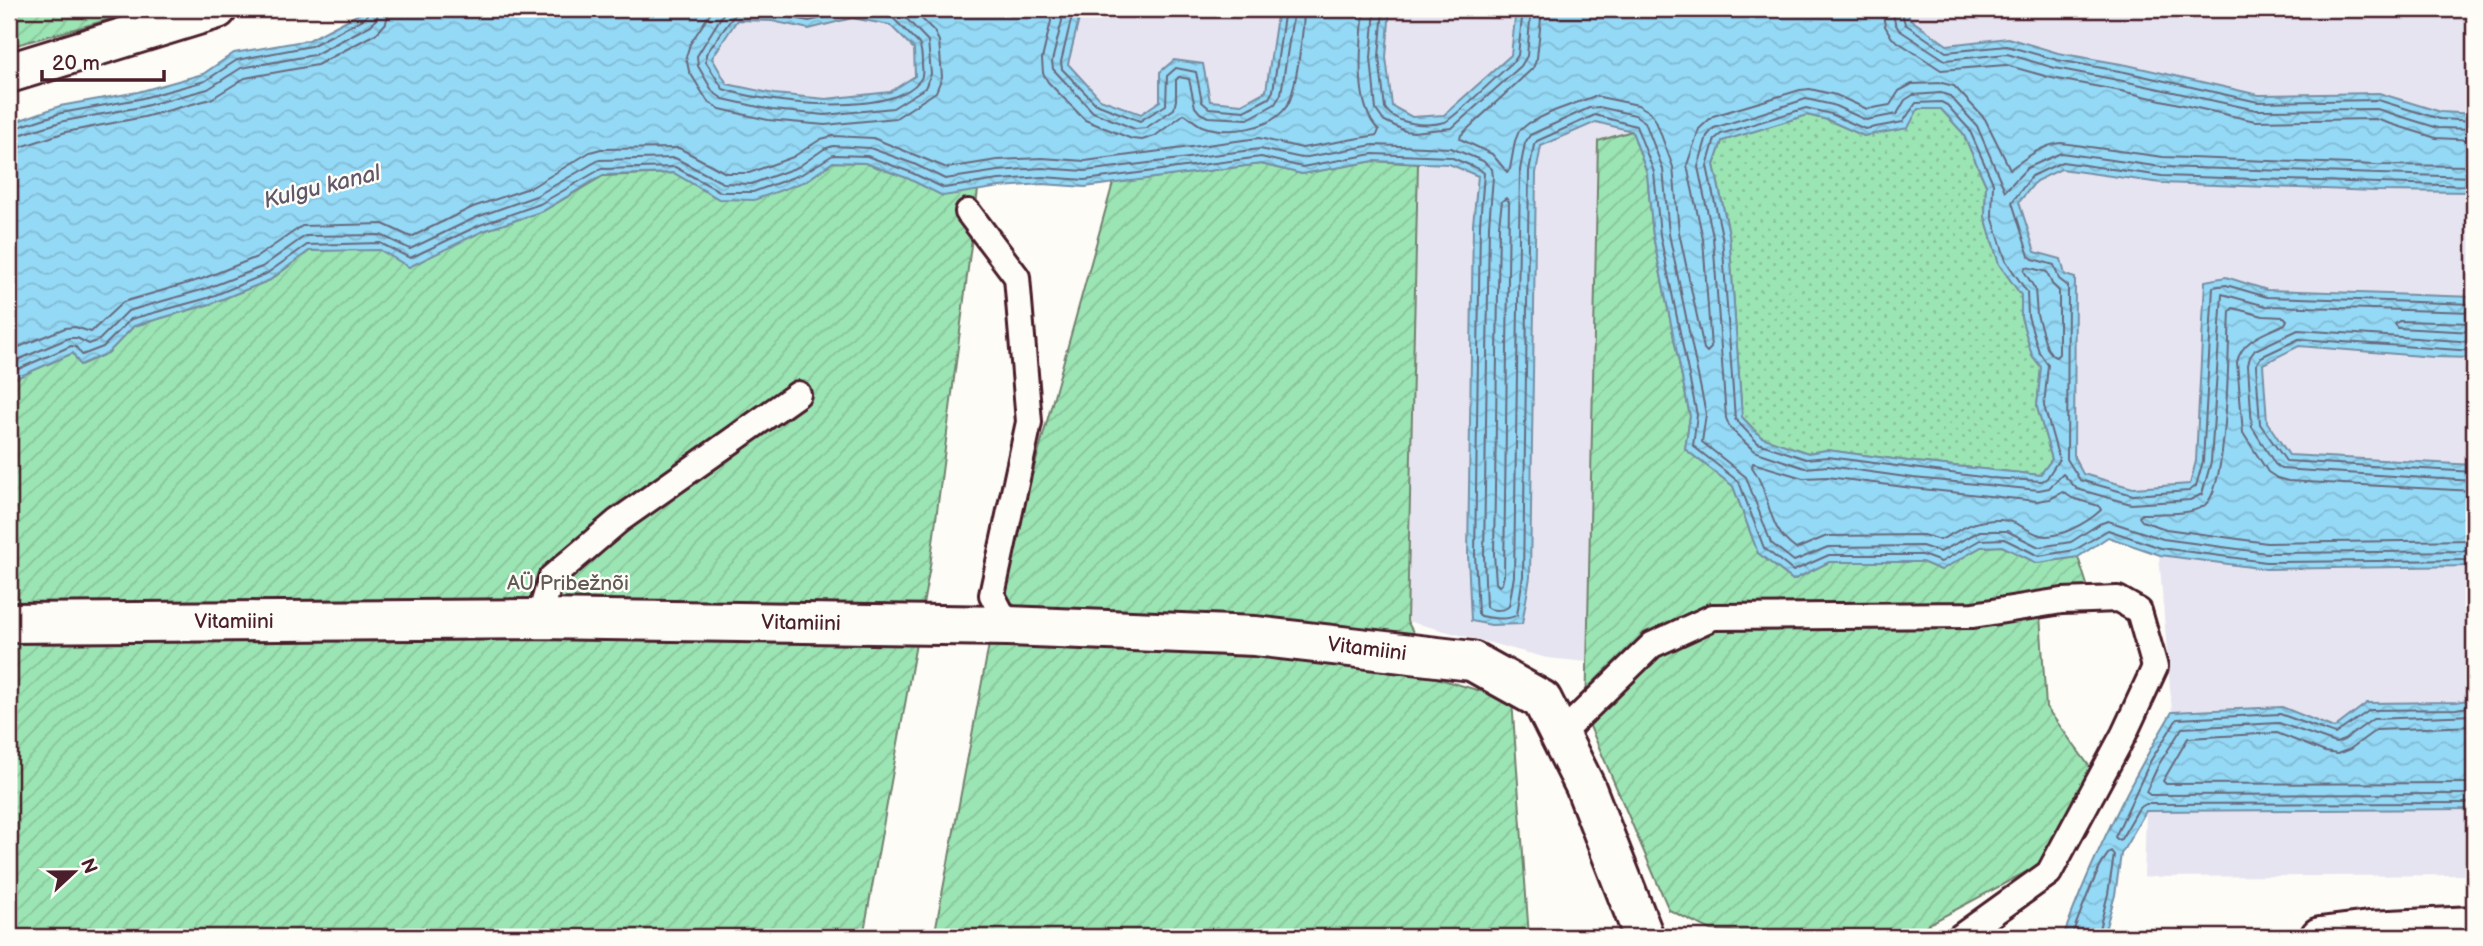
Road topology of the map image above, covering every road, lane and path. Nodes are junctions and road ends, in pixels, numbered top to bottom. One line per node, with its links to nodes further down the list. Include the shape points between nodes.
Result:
1 (217, 9): 2 (street)
2 (9, 73)
3 (968, 212): 7 (lane, via 1017,277 1029,422 992,595)
4 (797, 394): 5 (lane, via 618,521 551,578)
5 (539, 619): 6 (street, Vitamiini); 7 (street, Vitamiini)
6 (9, 623)
7 (1009, 625): 8 (street, Vitamiini, via 1255,636 1472,661 1542,700)
8 (1560, 735): 10 (street, Vitamiini, via 1585,786); 11 (lane, via 1652,645 1713,617 1973,615 2062,601 2118,599 2139,611 2155,667 2124,734 2049,873)
9 (2474, 926): 12 (street)
10 (1644, 937)
11 (1960, 937)
12 (2320, 937)

